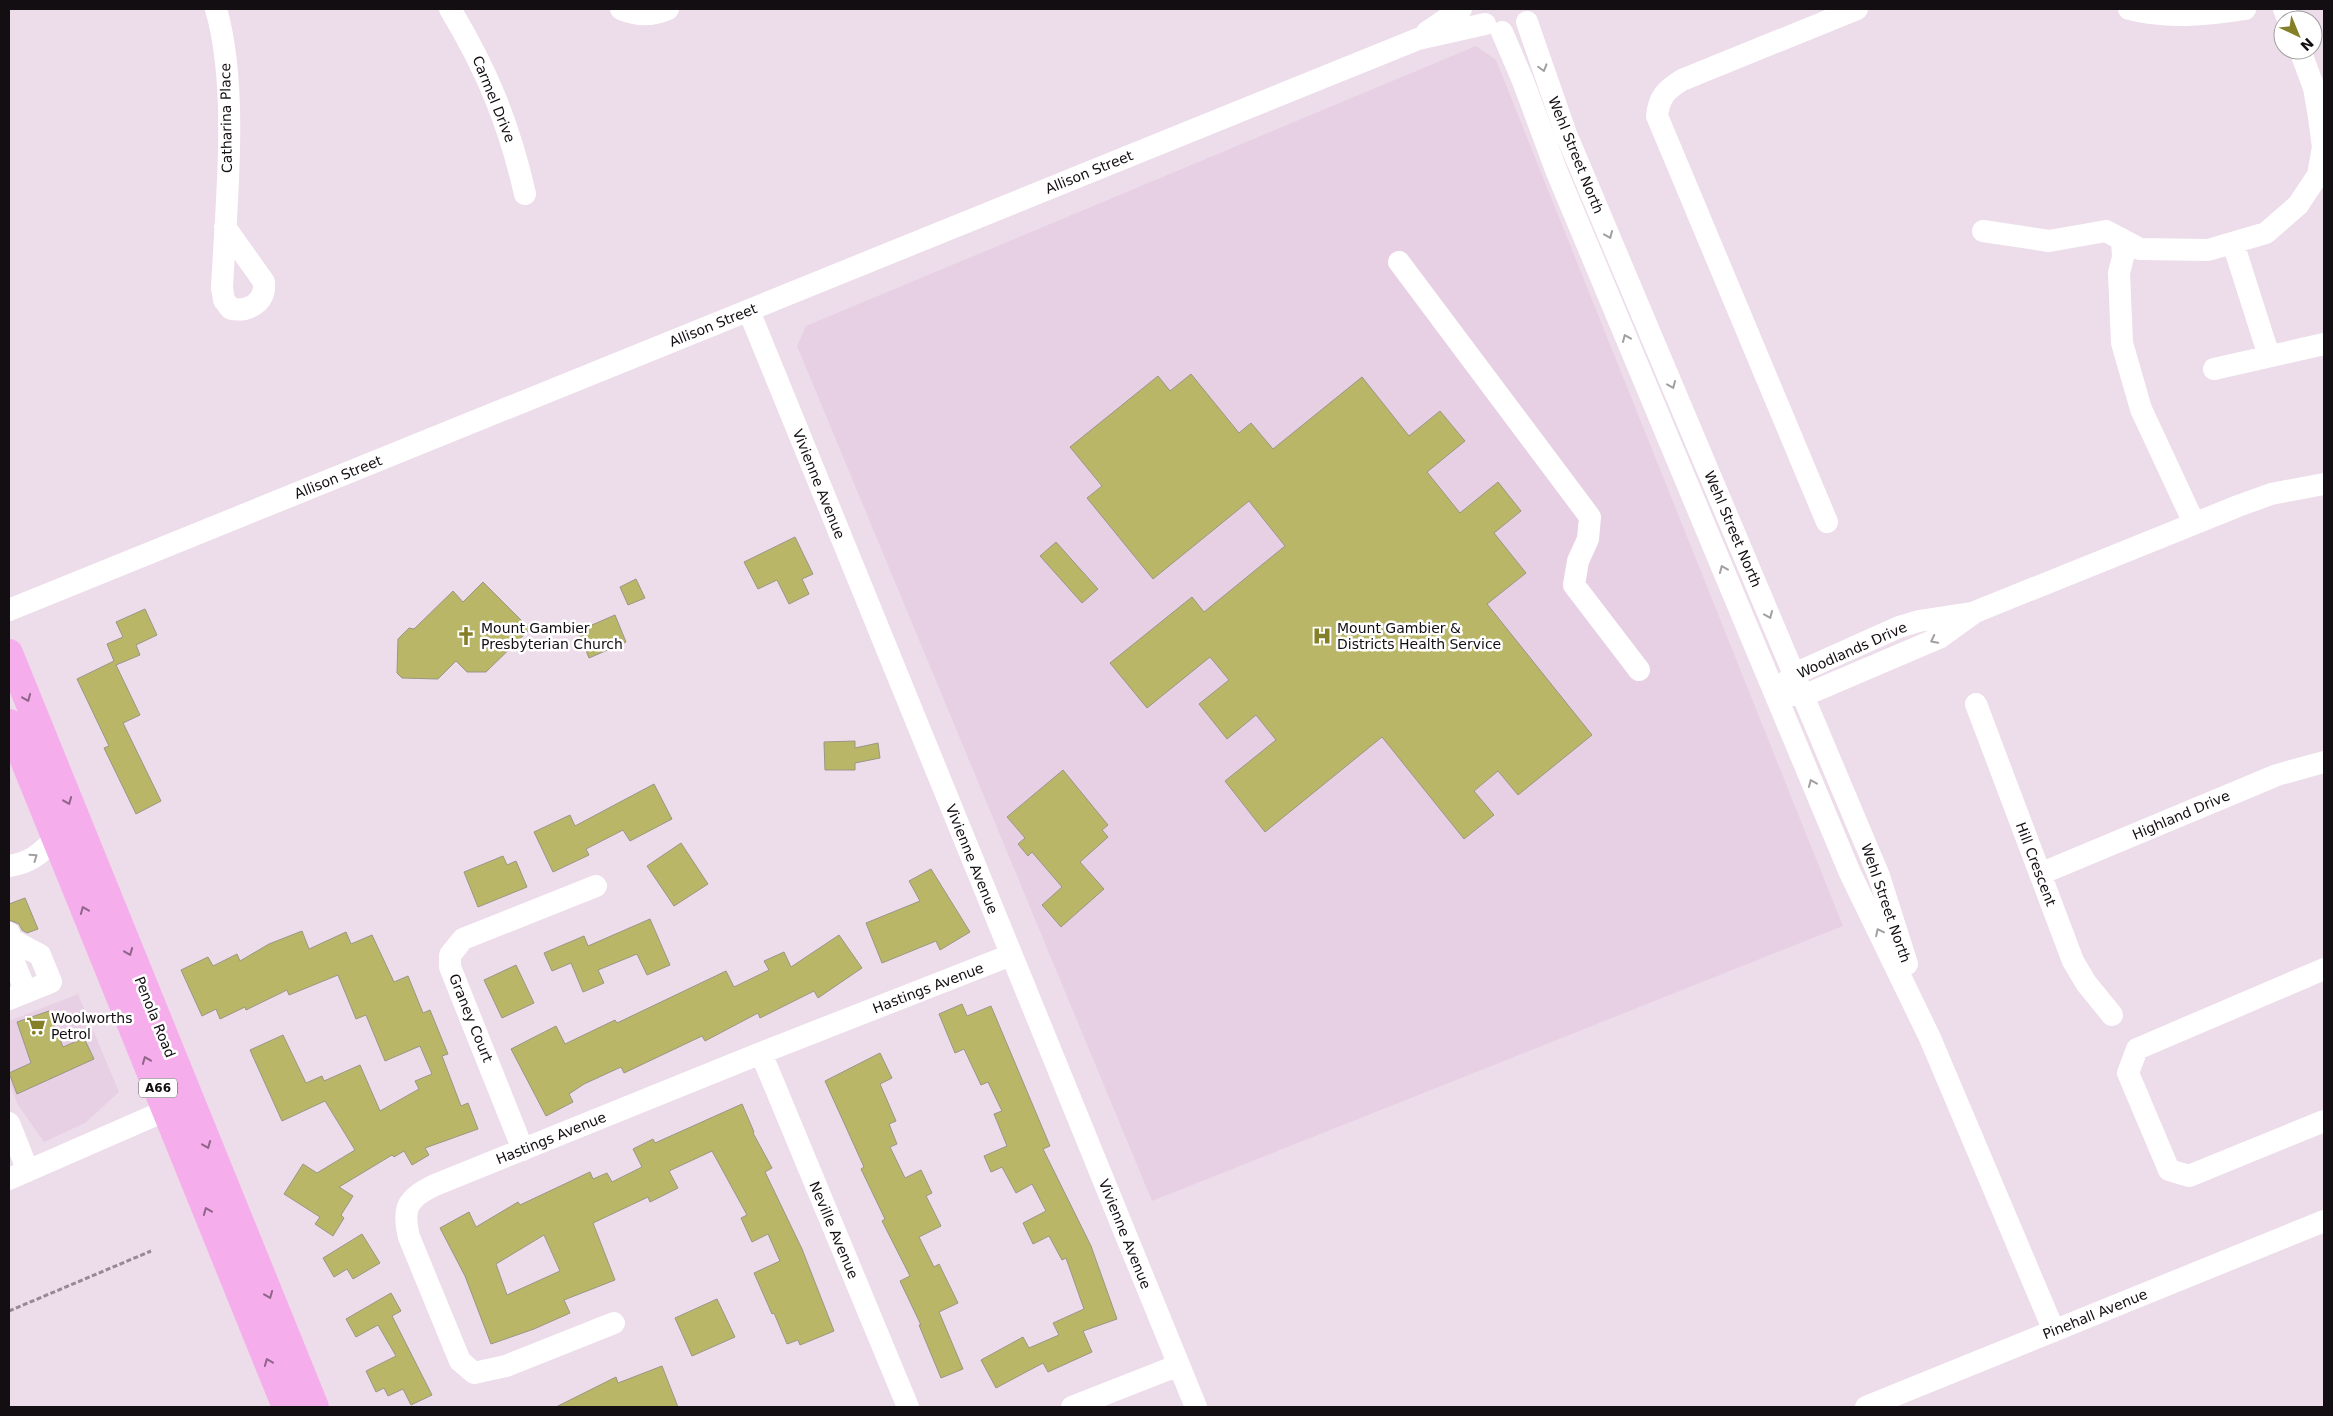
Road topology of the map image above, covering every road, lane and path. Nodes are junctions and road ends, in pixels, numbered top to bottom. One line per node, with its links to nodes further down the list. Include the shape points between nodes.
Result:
1 (216, 9): 15 (street, Catharina Place, via 227,75)
2 (450, 9): 14 (street, Carmel Drive, via 482,65 507,124)
3 (620, 9): 4 (street, via 637,15)
4 (668, 9)
5 (1461, 9): 11 (street, Allison Street)
6 (1857, 9): 25 (street, via 1682,80 1666,90 1659,102 1657,116)
7 (2129, 9): 8 (street, via 2160,14 2203,14)
8 (2246, 9)
9 (1530, 15): 10 (street, Allison Street, via 1517,30); 31 (street, Wehl Street North, one-way to 31, via 1566,134)
10 (1488, 22): 11 (street, Allison Street); 32 (street, Wehl Street North, one-way to 10, via 1556,170 1523,80)
11 (1418, 39): 20 (street, Allison Street)
12 (2304, 60): 13 (street, via 2314,88 2319,117 2323,147)
13 (2321, 176): 18 (street, via 2298,205 2266,234)
14 (525, 194)
15 (225, 228)
16 (1983, 231): 17 (street, via 2049,241 2106,231)
17 (2122, 240): 18 (street, via 2140,249 2208,250); 26 (street, via 2123,258 2119,273 2122,343 2141,409)
18 (2233, 243): 22 (street)
19 (1399, 262): 30 (street, via 1590,518 1588,539 1578,561 1574,585)
20 (749, 310): 27 (street, Allison Street); 42 (street, Vivienne Avenue)
21 (2324, 344): 22 (street)
22 (2269, 356): 23 (street)
23 (2214, 369)
24 (2324, 484): 26 (street, Woodlands Drive, via 2271,494)
25 (1827, 522)
26 (2194, 524): 28 (street, Woodlands Drive)
27 (9, 610)
28 (1975, 612): 31 (street, Woodlands Drive, via 1900,627); 33 (street, Woodlands Drive, one-way to 33, via 1939,638)
29 (9, 653): 48 (highway, Penola Road / A66, one-way to 48)
30 (1639, 670)
31 (1794, 674): 32 (street, Woodlands Drive); 33 (street, Wehl Street North)
32 (1775, 694): 33 (street, Woodlands Drive); 46 (street, Wehl Street North, one-way to 32, via 1850,873)
33 (1803, 696): 46 (street, Wehl Street North, via 1879,876)
34 (1976, 704): 39 (street, Hill Crescent)
35 (9, 723): 37 (highway, Penola Road / A66)
36 (2324, 762): 39 (street, Highland Drive, via 2277,775)
37 (55, 840): 38 (street, one-way to 37, via 36,858); 48 (highway, Penola Road / A66, one-way to 37)
38 (9, 866)
39 (2040, 874): 45 (street, Hill Crescent, via 2073,961)
40 (596, 886): 51 (street, Graney Court, via 464,940 450,955 450,967)
41 (10, 941): 44 (street)
42 (1011, 956): 47 (street, Hastings Avenue); 58 (street, Vivienne Avenue)
43 (2324, 969): 49 (street, via 2137,1048 2128,1073 2169,1170 2189,1176)
44 (19, 992)
45 (2112, 1015)
46 (1930, 1038): 57 (street, Wehl Street North)
47 (761, 1053): 51 (street, Hastings Avenue); 61 (street, Neville Avenue)
48 (178, 1105): 52 (street); 59 (highway, Penola Road / A66, one-way to 48); 60 (highway, Penola Road / A66, one-way to 60)
49 (2324, 1121)
50 (9, 1122): 52 (street)
51 (523, 1150): 56 (street, Hastings Avenue, via 420,1192 407,1207 405,1215 409,1237 460,1361 474,1373 492,1371)
52 (18, 1175)
53 (2324, 1221): 57 (street, Pinehall Avenue)
54 (151, 1251): 55 (path)
55 (9, 1310)
56 (614, 1323)
57 (2054, 1330): 64 (street, Pinehall Avenue)
58 (1179, 1365): 62 (street); 63 (street, Vivienne Avenue)
59 (286, 1407)
60 (315, 1407)
61 (908, 1407)
62 (1072, 1407)
63 (1196, 1407)
64 (1866, 1407)

